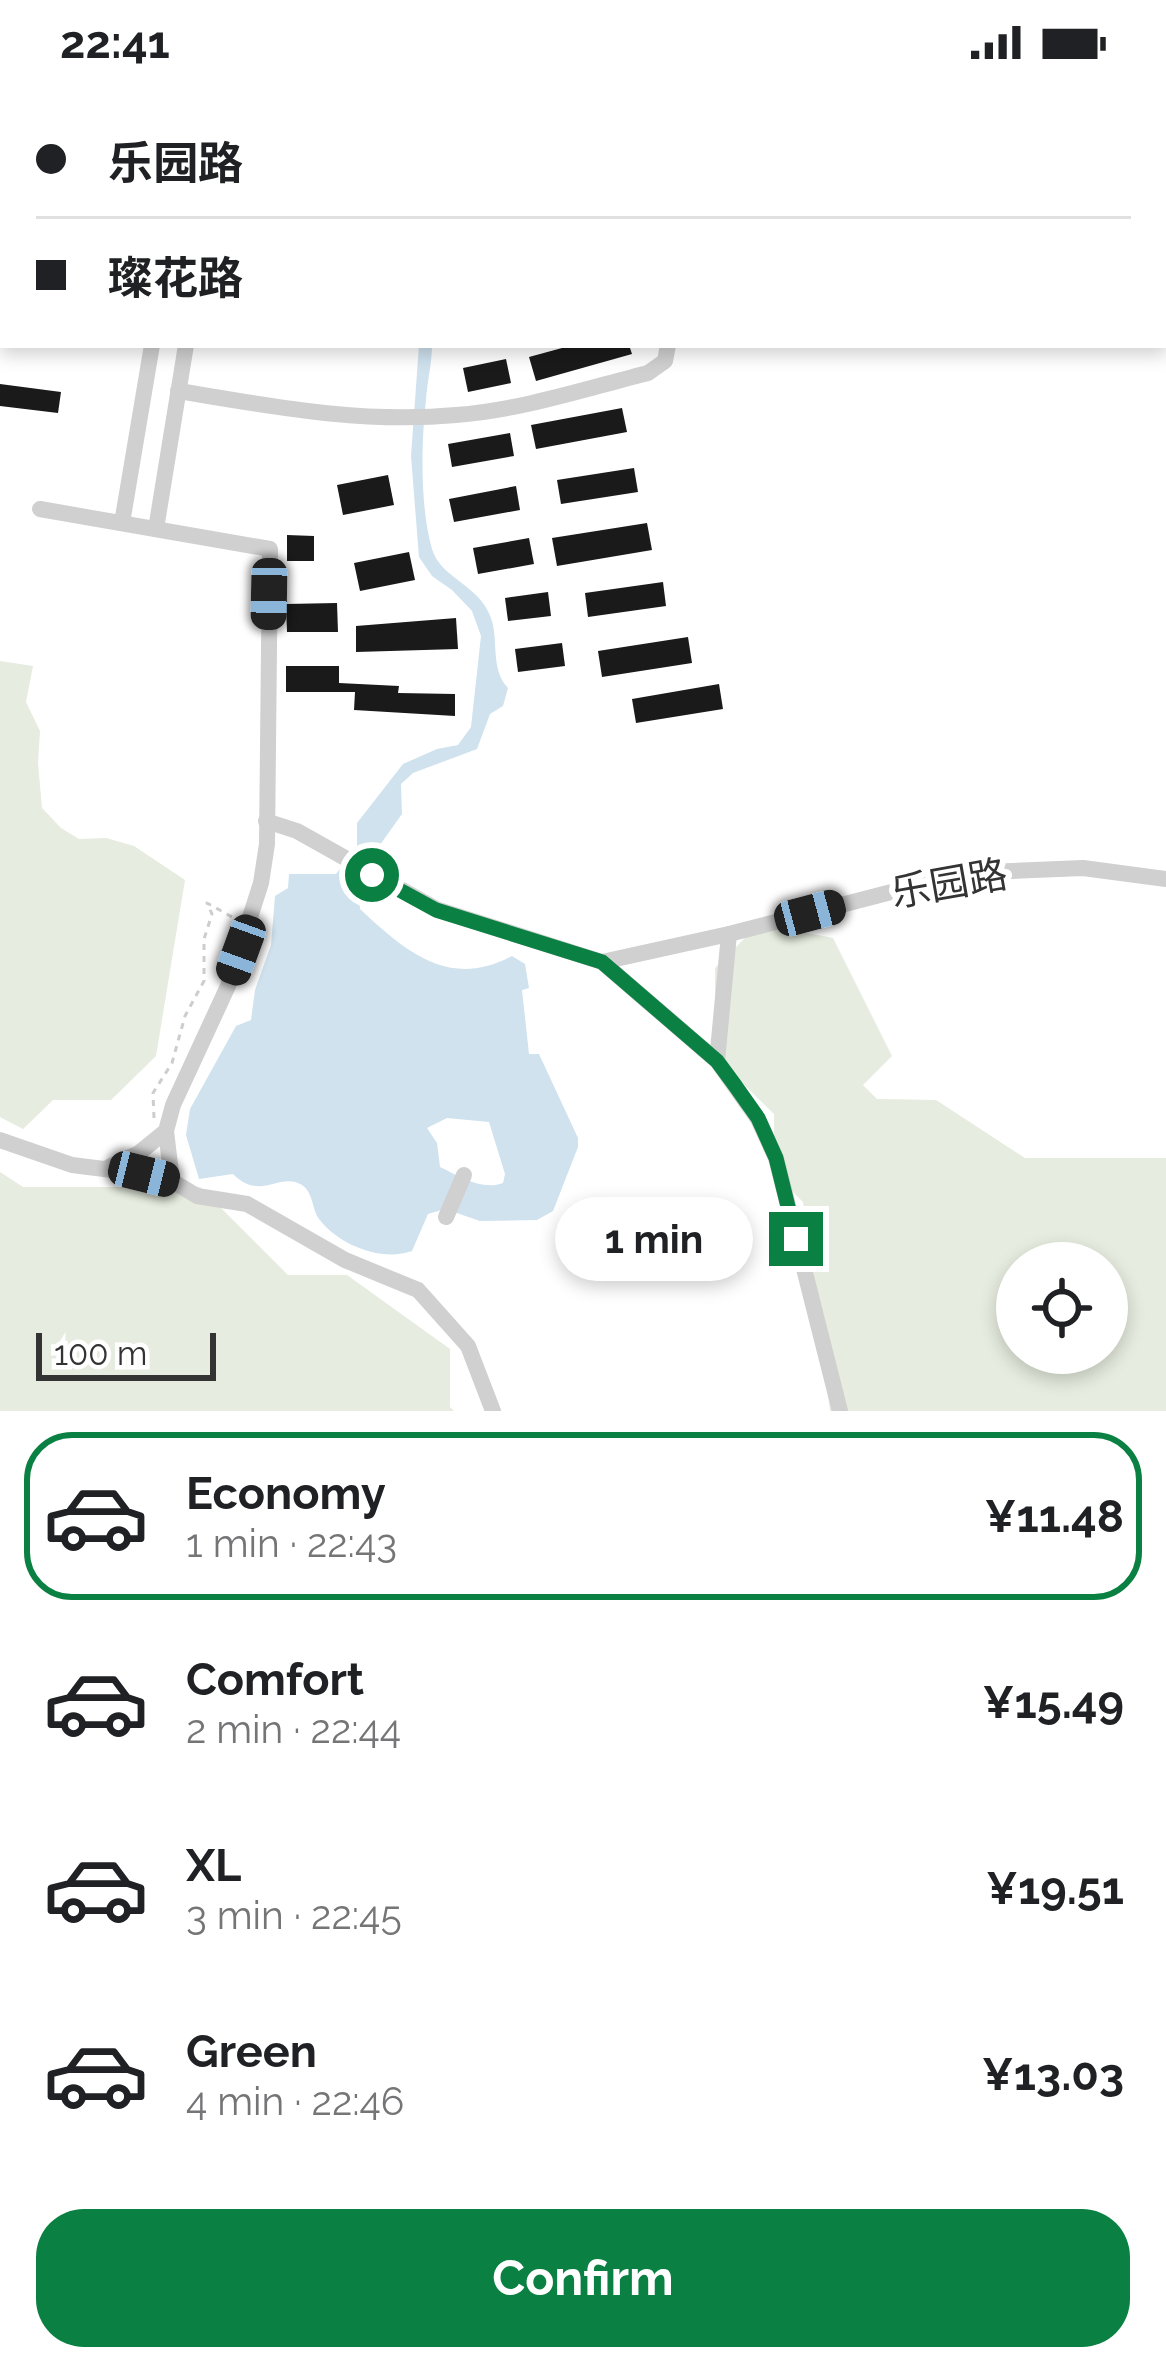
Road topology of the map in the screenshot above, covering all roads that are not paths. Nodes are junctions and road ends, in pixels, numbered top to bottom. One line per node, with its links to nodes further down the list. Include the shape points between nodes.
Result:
1 (151, 348): 6 (street)
2 (185, 348): 4 (street)
3 (667, 348): 4 (street, via 648,374 427,417 289,410)
4 (178, 391): 7 (street)
5 (40, 509): 6 (street)
6 (122, 523): 7 (street)
7 (156, 529): 8 (street, via 271,549)
8 (266, 821): 11 (street, 乐园路, via 297,830 436,910); 13 (street, via 248,926)
9 (1166, 879): 10 (street, 乐园路, via 1083,868 987,872)
10 (729, 934): 11 (street, 乐园路); 12 (street)
11 (602, 962): 12 (street)
12 (717, 1061): 20 (street, via 776,1158)
13 (166, 1132): 15 (street); 17 (street)
14 (0, 1140): 15 (street, via 72,1166)
15 (109, 1168): 17 (street)
16 (464, 1175): 18 (street)
17 (172, 1181): 19 (street, via 197,1196 247,1204 418,1290 469,1346)
18 (446, 1217)
19 (493, 1411)
20 (840, 1411)

